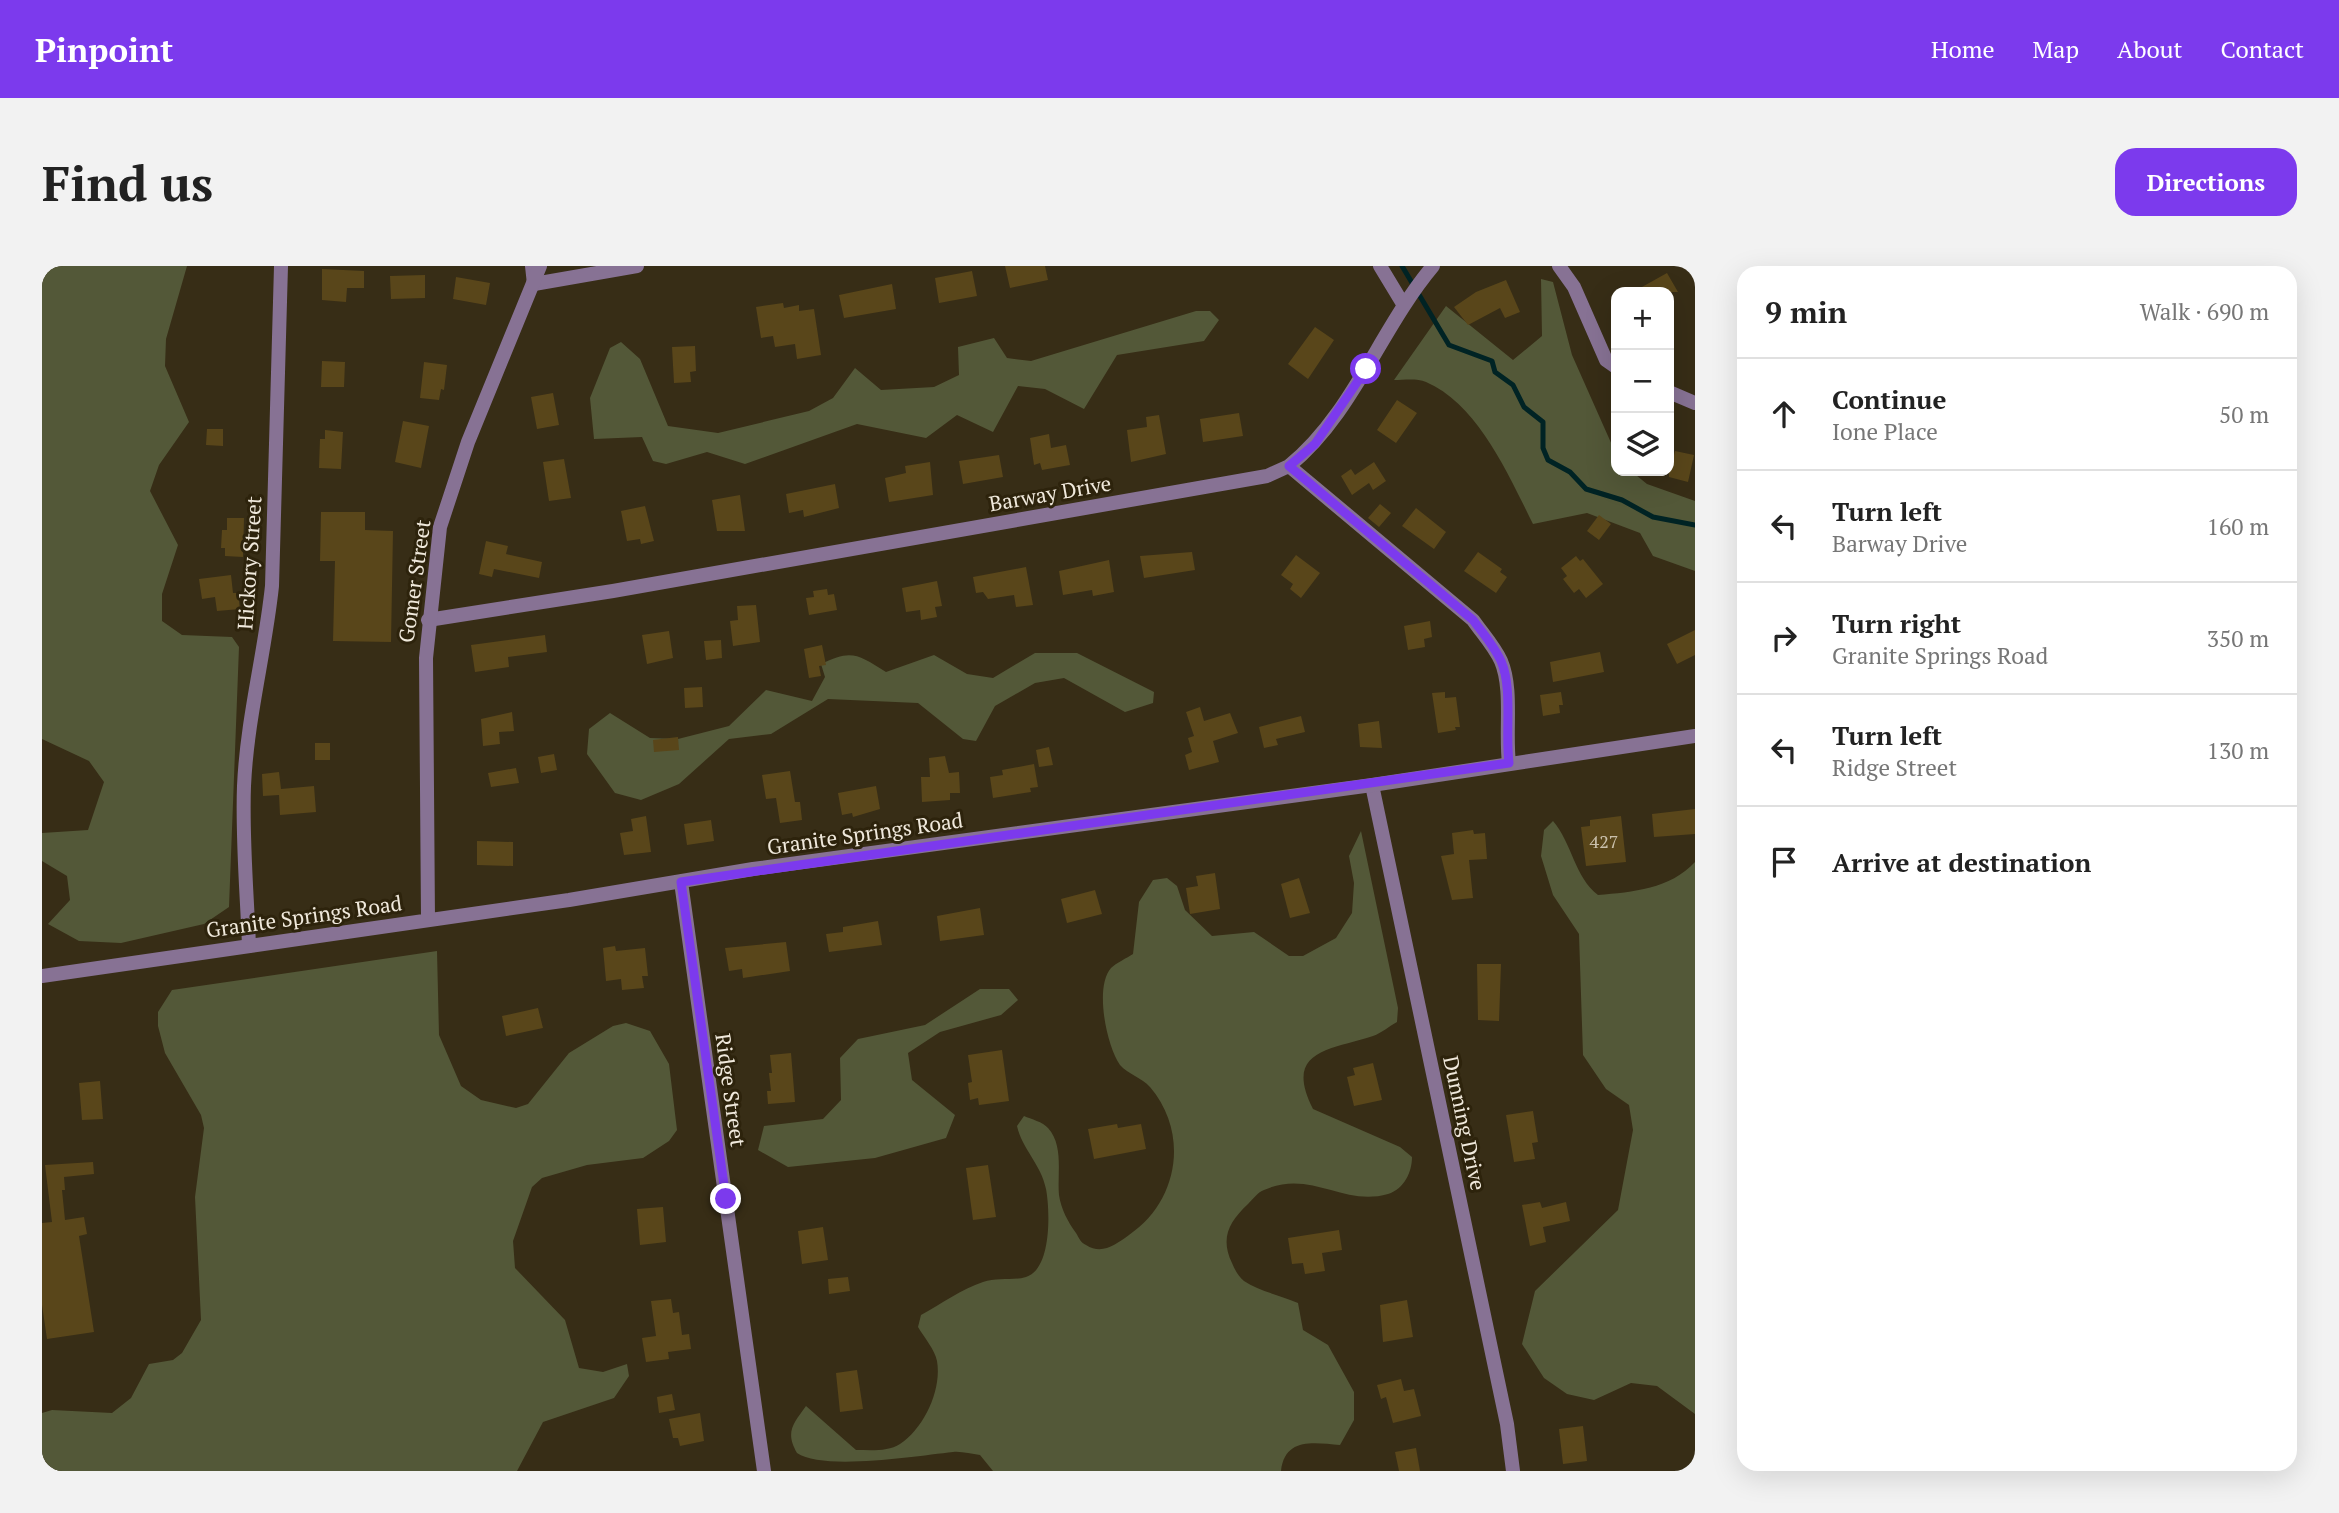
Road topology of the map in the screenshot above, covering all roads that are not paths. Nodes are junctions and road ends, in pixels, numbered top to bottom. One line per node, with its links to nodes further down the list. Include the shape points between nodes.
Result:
1 (281, 266): 20 (street, Hickory Street, via 272,586 254,688 244,786)
2 (532, 266): 8 (street)
3 (540, 266): 8 (street, Gomer Street)
4 (637, 266): 8 (street)
5 (1380, 266): 9 (street)
6 (1559, 266): 10 (street)
7 (1430, 270): 9 (street)
8 (534, 284): 14 (street, Gomer Street, via 468,442 440,527)
9 (1403, 304): 13 (street, via 1315,444)
10 (1611, 364)
11 (1674, 394): 12 (street)
12 (1695, 403)
13 (1289, 466): 14 (street, Barway Drive, via 1240,481); 16 (street, via 1473,620 1486,637 1501,662 1507,690)
14 (428, 620): 19 (street, Gomer Street)
15 (1695, 736): 16 (street, Granite Springs Road)
16 (1509, 763): 17 (street, Granite Springs Road)
17 (1373, 785): 18 (street, Granite Springs Road); 23 (street, Dunning Drive, via 1507,1424)
18 (681, 882): 19 (street, Granite Springs Road); 22 (street, Ridge Street)
19 (428, 919): 20 (street, Granite Springs Road)
20 (249, 946): 21 (street, Granite Springs Road)
21 (42, 975)
22 (764, 1471)
23 (1513, 1471)

